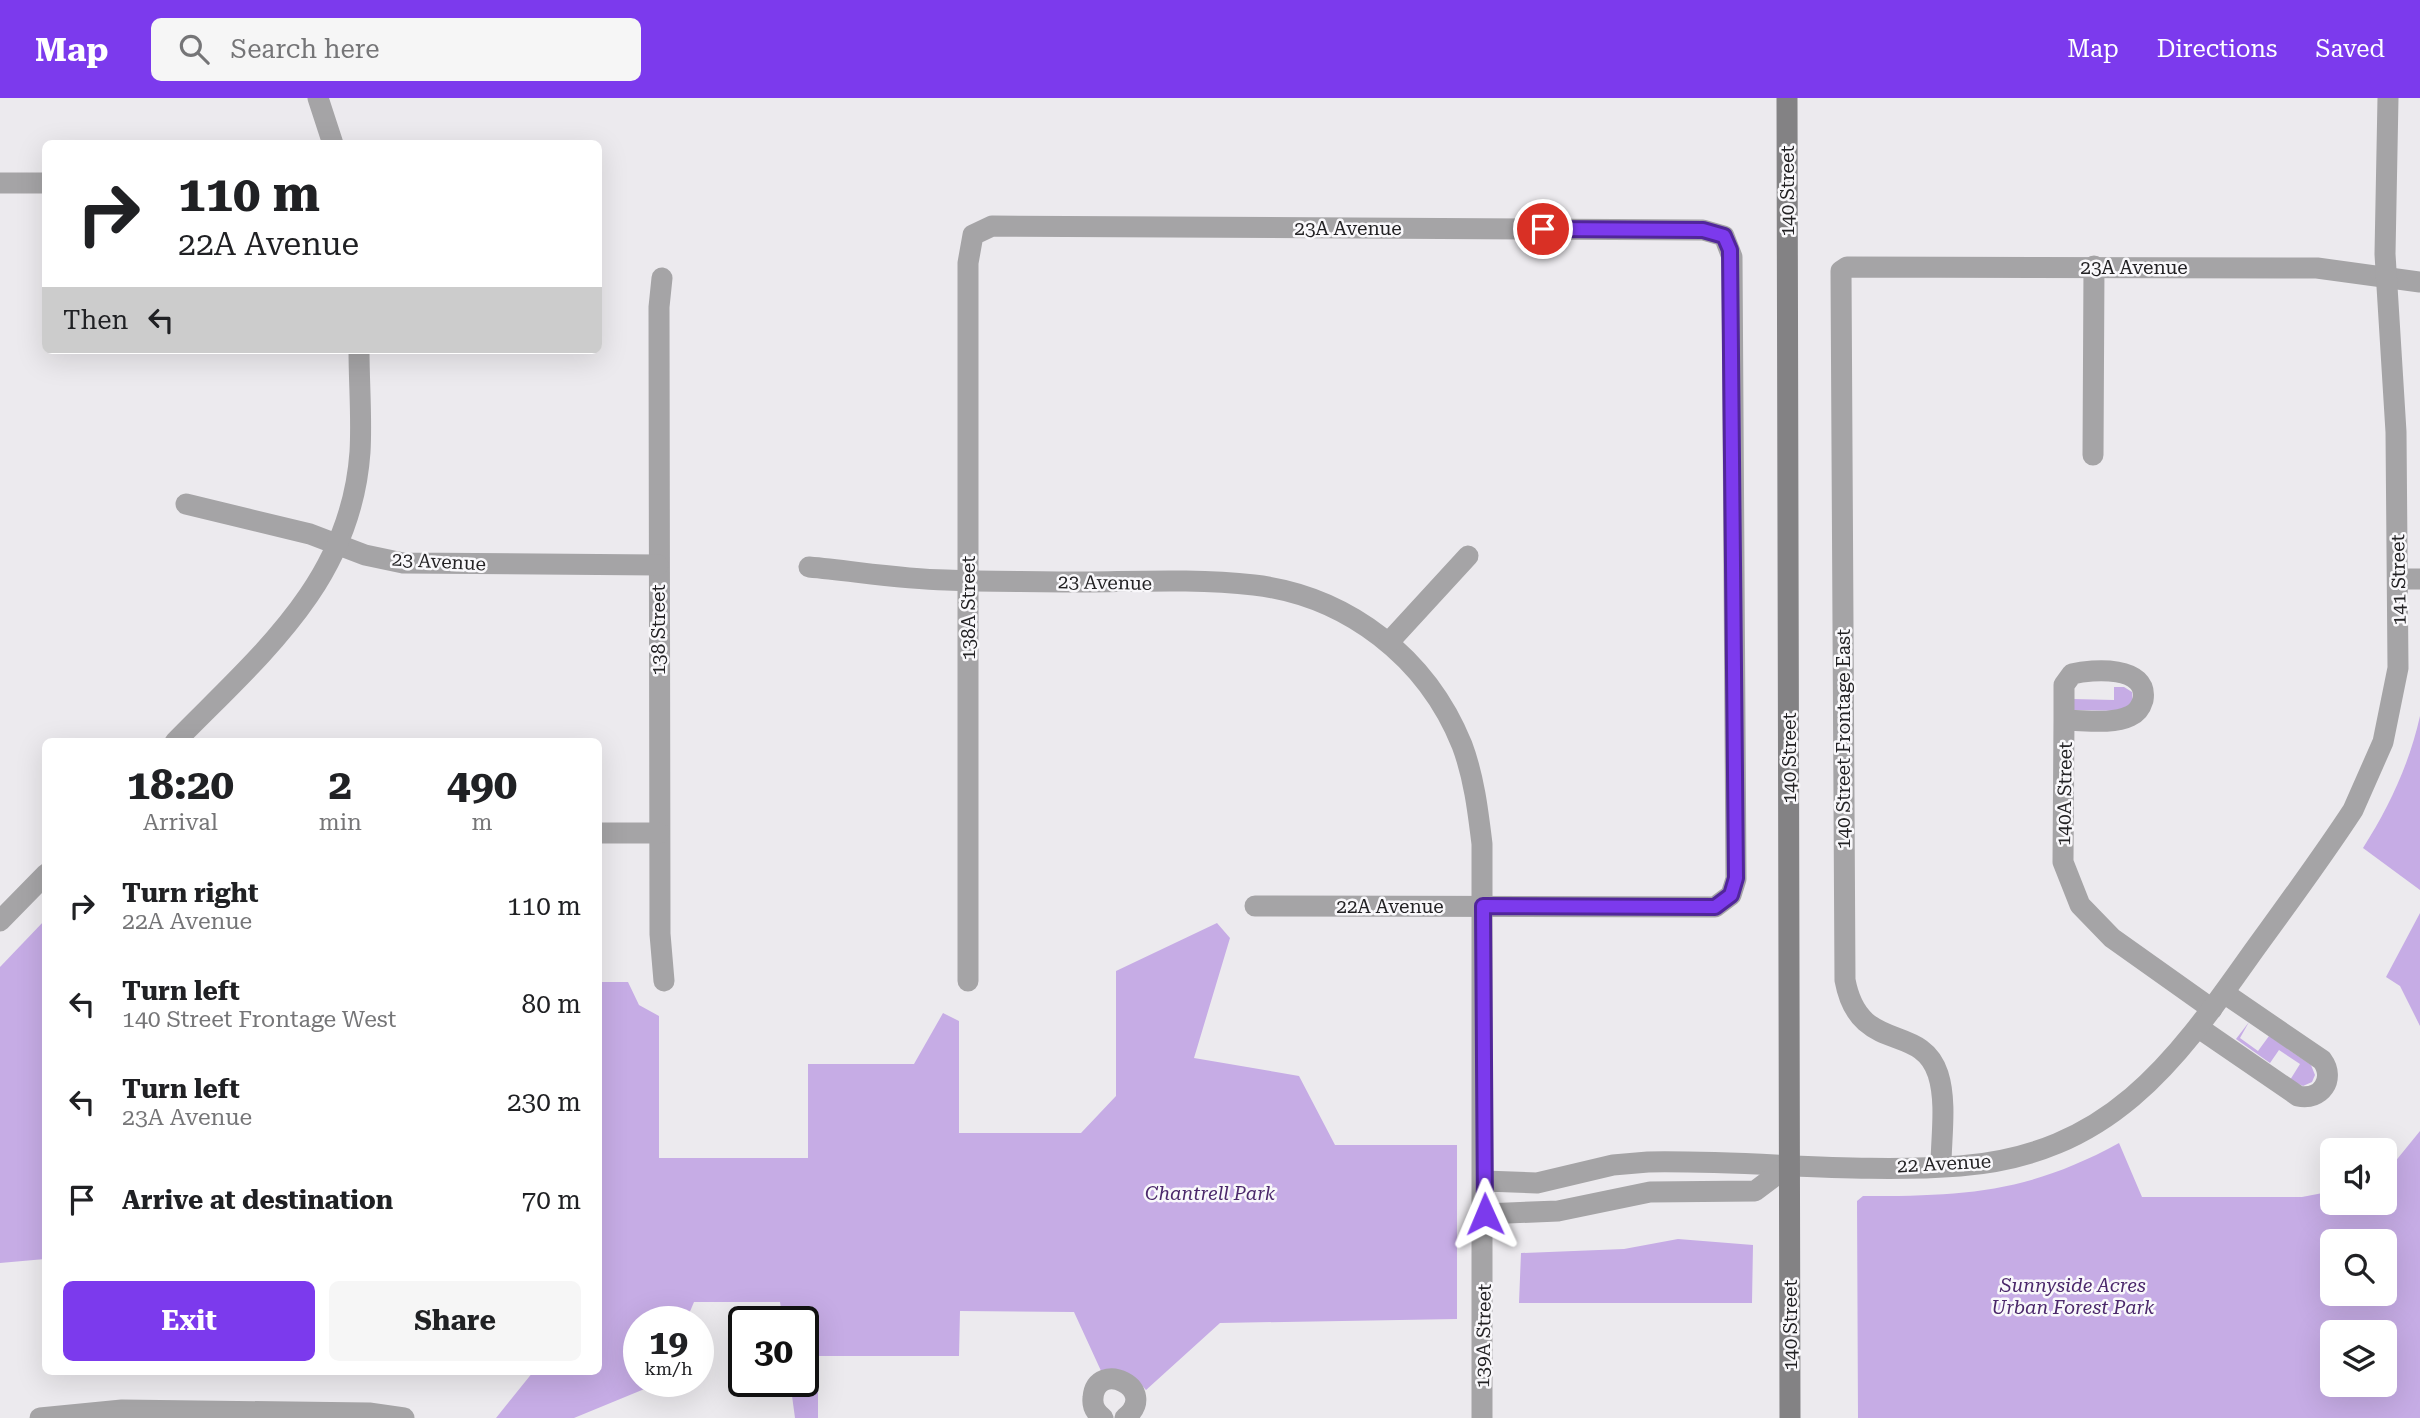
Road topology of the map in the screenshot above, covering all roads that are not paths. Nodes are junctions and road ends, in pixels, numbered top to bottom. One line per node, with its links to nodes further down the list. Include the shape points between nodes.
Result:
1 (318, 98): 4 (street)
2 (1787, 98): 38 (main road, 140 Street)
3 (2388, 98): 10 (street, 141 Street)
4 (332, 140)
5 (0, 183): 6 (street)
6 (42, 183)
7 (973, 235): 22 (street, 138A Street, via 968,263); 29 (street, 23A Avenue, via 992,226 1703,230 1724,236 1732,257 1736,878)
8 (2094, 266): 9 (street, 23A Avenue); 10 (street, 23A Avenue, via 2317,268); 14 (street)
9 (1847, 267): 39 (street, 140 Street Frontage East, via 1841,271 1845,980 1859,1017 1874,1030 1912,1043 1928,1056 1938,1073)
10 (2388, 277): 12 (street, 23A Avenue); 20 (street, 141 Street)
11 (662, 278): 18 (street, 138 Street)
12 (2420, 282)
13 (359, 354): 16 (street, via 360,453)
14 (2093, 455)
15 (186, 503): 16 (street, 23 Avenue)
16 (339, 545): 18 (street, 23 Avenue, via 403,563); 25 (street, via 319,584 287,627)
17 (1468, 556): 23 (street)
18 (658, 565): 27 (street, 138 Street)
19 (809, 567): 22 (street, 23 Avenue)
20 (2398, 579): 21 (street); 35 (street, 141 Street, via 2395,693 2375,765 2339,831)
21 (2420, 579)
22 (968, 580): 23 (street, 23 Avenue, via 1254,585 1343,612); 34 (street, 138A Street)
23 (1389, 642): 31 (street, 139A Street, via 1432,689 1462,746 1478,808)
24 (2064, 720): 35 (street, 140A Street, via 2063,862 2080,905 2112,938)
25 (179, 738)
26 (602, 833): 27 (street)
27 (659, 833): 33 (street, 138 Street)
28 (42, 878): 32 (street)
29 (1731, 895): 31 (street, 22A Avenue, via 1715,907)
30 (1255, 906): 31 (street, 22A Avenue)
31 (1483, 906): 40 (street, 139A Street)
32 (0, 921)
33 (664, 981)
34 (968, 981)
35 (2218, 1001): 36 (street, 22 Avenue); 36 (street, 140A Street, via 2322,1060 2328,1073 2325,1087 2312,1096 2298,1096)
36 (2199, 1028): 39 (street, 22 Avenue, via 2157,1078 2090,1126 2014,1156)
37 (1648, 1162): 38 (street, 22 Avenue, via 1752,1161); 40 (street, 22 Avenue, via 1536,1182); 41 (street)
38 (1788, 1166): 39 (street, 22 Avenue); 41 (street, via 1755,1191); 48 (main road, 140 Street)
39 (1941, 1166)
40 (1484, 1181): 42 (street, 139A Street)
41 (1650, 1192): 42 (street, via 1558,1210)
42 (1485, 1214): 47 (street, 139A Street)
43 (40, 1418): 44 (street, via 122,1410 369,1413)
44 (404, 1418)
45 (1103, 1418): 46 (street, via 1094,1409 1093,1396 1100,1384 1112,1379 1125,1382 1134,1393 1134,1408)
46 (1125, 1418)
47 (1482, 1418)
48 (1790, 1418)

